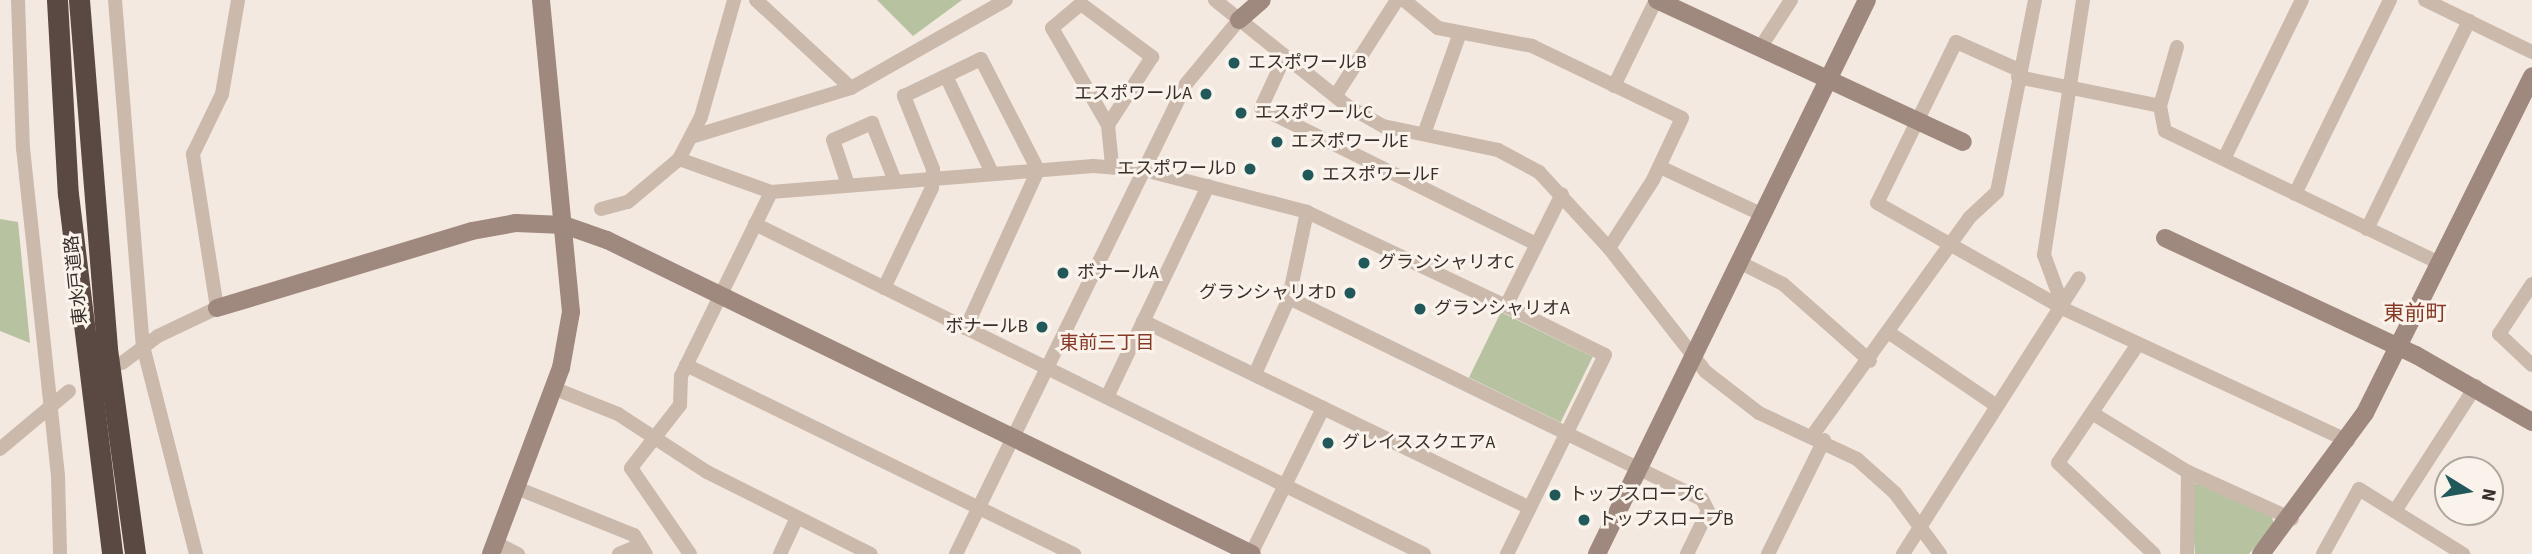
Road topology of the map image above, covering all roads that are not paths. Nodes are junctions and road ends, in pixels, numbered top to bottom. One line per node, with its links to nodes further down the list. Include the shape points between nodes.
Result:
1 (18, 0): 94 (street, via 23,148)
2 (57, 0): 118 (highway, 東水戸道路, via 71,220)
3 (79, 0): 119 (highway, 東水戸道路, via 105,336)
4 (115, 0): 81 (street)
5 (238, 0): 75 (street, via 222,94 193,154)
6 (541, 0): 61 (street)
7 (734, 0): 41 (street)
8 (756, 0): 35 (street)
9 (1006, 0): 35 (street)
10 (1215, 0): 22 (street)
11 (1262, 0): 22 (street)
12 (1397, 0): 36 (street)
13 (1404, 0): 24 (street, via 1438,28)
14 (1656, 0): 26 (street); 33 (street)
15 (1791, 0): 26 (street)
16 (1867, 0): 32 (street)
17 (2035, 0): 29 (street)
18 (2083, 0): 34 (street)
19 (2302, 0): 44 (street)
20 (2390, 0): 56 (street)
21 (2426, 0): 23 (street)
22 (1239, 20): 28 (street); 48 (street, via 1186,84)
23 (2469, 21): 27 (street); 62 (street)
24 (1461, 33): 33 (street, via 1532,46); 40 (street)
25 (2177, 47): 37 (street)
26 (1760, 48): 32 (street)
27 (2532, 52)
28 (1285, 56): 36 (street); 64 (street, via 1261,108)
29 (2019, 73): 34 (street); 38 (street, via 1956,42); 65 (street, via 1997,192)
30 (946, 76): 47 (street, via 981,59); 49 (street); 50 (street, via 904,96)
31 (2532, 76): 68 (street)
32 (1828, 80): 38 (street); 59 (street)
33 (1614, 86): 46 (street, via 1682,118)
34 (2070, 87): 37 (street); 76 (street, via 2044,255)
35 (851, 88): 41 (street)
36 (1336, 95): 40 (street, via 1383,126)
37 (2160, 106): 44 (street, via 2165,131)
38 (1916, 120): 42 (street); 65 (street, via 1877,203)
39 (1108, 125): 39 (street, via 1152,57 1081,4 1052,28); 45 (street)
40 (1424, 134): 55 (street, via 1498,150 1539,172)
41 (691, 137): 43 (street)
42 (1963, 142)
43 (679, 159): 54 (street); 57 (street, via 628,201)
44 (2224, 159): 56 (street)
45 (1112, 165): 47 (street); 48 (street)
46 (1660, 167): 59 (street); 66 (street)
47 (1038, 170): 49 (street); 78 (street)
48 (1144, 170): 53 (street); 88 (street)
49 (992, 173): 50 (street)
50 (933, 178): 51 (street); 71 (street)
51 (895, 181): 52 (street); 52 (street, via 872,123 833,140)
52 (848, 185): 54 (street)
53 (1209, 186): 58 (street); 77 (street)
54 (771, 192): 60 (street)
55 (1562, 194): 64 (street); 66 (street)
56 (2295, 194): 62 (street)
57 (601, 209)
58 (1307, 212): 73 (street); 74 (street)
59 (1763, 215): 67 (street)
60 (755, 224): 71 (street); 72 (street)
61 (564, 225): 72 (street); 75 (street, via 516,223 472,231); 91 (street, via 571,312)
62 (2367, 229): 68 (street)
63 (2165, 238): 82 (street)
64 (1536, 244): 74 (street)
65 (1948, 247): 76 (street); 79 (street)
66 (1609, 248): 83 (street)
67 (1741, 263): 83 (street); 84 (street, via 1783,284)
68 (2441, 264): 82 (street)
69 (2080, 278): 76 (street)
70 (2532, 284): 87 (street, via 2499,334)
71 (884, 288): 78 (street)
72 (720, 295): 86 (street); 100 (street)
73 (1289, 299): 89 (street); 99 (street)
74 (1506, 306): 99 (street, via 1605,355)
75 (217, 308): 81 (street)
76 (2064, 309): 80 (street); 95 (street)
77 (1143, 321): 89 (street); 93 (street)
78 (966, 328): 88 (street)
79 (1891, 334): 84 (street); 95 (street)
80 (2138, 344): 97 (street); 103 (street)
81 (143, 346): 85 (street); 120 (street)
82 (2400, 347): 90 (street); 103 (street)
83 (1693, 359): 102 (street, via 1751,408); 105 (street)
84 (1870, 361): 102 (street)
85 (122, 363)
86 (686, 365): 101 (street, via 680,405); 109 (street)
87 (2532, 365)
88 (1046, 368): 93 (street); 100 (street)
89 (1255, 374): 96 (street)
90 (2476, 386): 98 (street); 111 (street)
91 (553, 388): 101 (street, via 618,414); 108 (street)
92 (69, 391): 94 (street)
93 (1107, 397): 107 (street)
94 (49, 405): 104 (street); 117 (street)
95 (1997, 407): 114 (street)
96 (1323, 408): 107 (street); 110 (street)
97 (2092, 413): 106 (street); 136 (street, via 2058,463)
98 (2532, 422)
99 (1567, 434): 105 (street); 110 (street)
100 (1013, 437): 109 (street); 128 (street)
101 (654, 438): 112 (street); 123 (street, via 631,468)
102 (1818, 438): 114 (street, via 1872,471); 133 (street)
103 (2348, 441): 113 (street)
104 (0, 449)
105 (1638, 469): 131 (street); 132 (street, via 1707,505)
106 (2188, 472): 113 (street); 137 (street)
107 (1285, 485): 128 (street); 129 (street)
108 (514, 487): 115 (street); 116 (street, via 634,536)
109 (979, 508): 126 (street); 127 (street)
110 (1530, 508): 130 (street)
111 (2395, 511): 139 (street, via 2359,489); 140 (street)
112 (797, 517): 124 (street); 125 (street)
113 (2292, 519): 138 (street)
114 (1918, 527): 134 (street); 135 (street)
115 (492, 548): 121 (street)
116 (643, 549): 122 (street)
117 (60, 554)
118 (112, 554)
119 (135, 554)
120 (196, 554)
121 (518, 554)
122 (619, 554)
123 (690, 554)
124 (780, 554)
125 (872, 554)
126 (956, 554)
127 (1074, 554)
128 (1252, 554)
129 (1424, 554)
130 (1507, 554)
131 (1597, 554)
132 (1687, 554)
133 (1768, 554)
134 (1903, 554)
135 (1940, 554)
136 (2154, 554)
137 (2187, 554)
138 (2261, 554)
139 (2323, 554)
140 (2463, 554)

